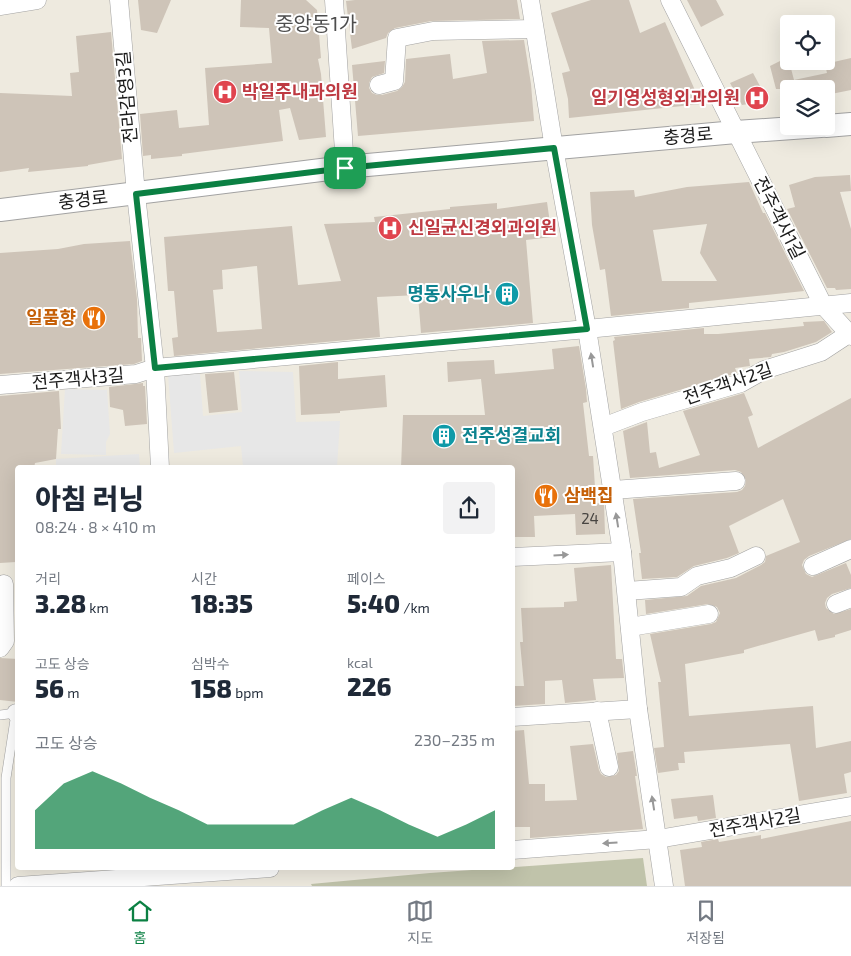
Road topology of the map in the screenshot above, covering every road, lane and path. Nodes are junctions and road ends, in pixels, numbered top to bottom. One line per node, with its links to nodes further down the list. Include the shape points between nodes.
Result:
1 (36, 0): 6 (street)
2 (119, 0): 15 (street, 전라감영3길)
3 (334, 0): 14 (street)
4 (530, 0): 7 (street)
5 (670, 0): 12 (street, 전주객사1길)
6 (0, 6)
7 (534, 29): 8 (street, via 433,31 397,38 394,81); 13 (street)
8 (379, 85)
9 (851, 124): 10 (street)
10 (835, 125)
11 (780, 129): 12 (street, 충경로)
12 (736, 132): 13 (street, 충경로); 18 (street, 전주객사1길)
13 (554, 148): 14 (street, 충경로); 19 (street)
14 (345, 168): 15 (street, 충경로)
15 (136, 194): 16 (street, 충경로); 21 (street)
16 (0, 210)
17 (851, 303): 18 (street)
18 (823, 305): 19 (street); 20 (street, 전주객사1길)
19 (587, 329): 21 (street, 전주객사3길); 23 (street, one-way to 19)
20 (850, 334): 23 (street, 전주객사2길, via 821,352 764,370 741,383)
21 (155, 368): 22 (street, 전주객사3길, via 136,374); 24 (street)
22 (0, 385)
23 (602, 427): 26 (street)
24 (160, 465)
25 (736, 481): 26 (street)
26 (613, 490): 28 (street, one-way to 26)
27 (851, 549): 31 (street)
28 (622, 552): 30 (street, one-way to 28); 33 (street)
29 (756, 556): 33 (street, via 731,568 697,576 682,587)
30 (515, 557)
31 (813, 566)
32 (7, 584): 36 (street, via 5,641)
33 (627, 591): 35 (street)
34 (709, 614): 35 (street)
35 (630, 627): 37 (street)
36 (0, 648)
37 (638, 709): 38 (street); 44 (street, one-way to 37)
38 (597, 711): 40 (street); 41 (street)
39 (11, 714): 42 (lane)
40 (515, 716)
41 (609, 767)
42 (3, 777): 49 (lane)
43 (851, 806): 44 (street, 전주객사2길)
44 (658, 839): 45 (street, 전주객사2길, one-way to 45); 51 (street)
45 (515, 850)
46 (250, 870): 47 (street)
47 (188, 876): 48 (street)
48 (131, 882): 50 (street)
49 (6, 886)
50 (18, 886)
51 (664, 886)

